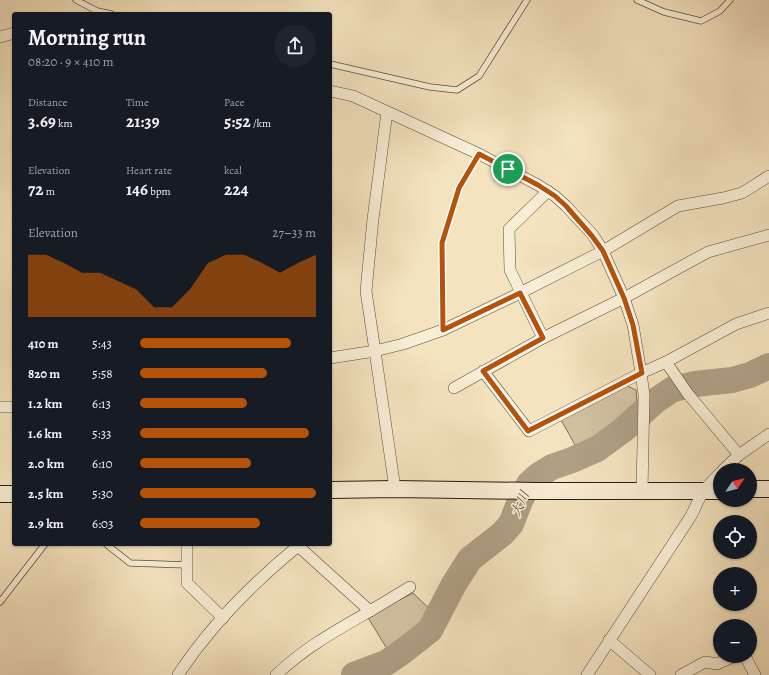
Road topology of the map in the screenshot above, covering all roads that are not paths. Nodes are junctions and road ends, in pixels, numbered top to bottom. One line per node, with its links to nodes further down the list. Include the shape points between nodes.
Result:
1 (76, 0): 5 (lane)
2 (527, 0): 8 (lane, via 479,76 457,90 430,87)
3 (637, 0): 4 (lane, via 664,12 701,21 720,11)
4 (730, 0)
5 (102, 12)
6 (12, 34): 7 (street)
7 (0, 37)
8 (332, 64)
9 (332, 91): 10 (street, via 353,96)
10 (387, 112): 11 (street); 21 (street, via 366,291)
11 (479, 154): 13 (street); 19 (lane, via 459,188 442,243)
12 (769, 176): 15 (street, via 742,193 678,206)
13 (548, 191): 15 (street, via 566,206); 16 (street, via 509,229 510,270)
14 (769, 235): 17 (street, via 708,252)
15 (603, 251): 16 (street); 17 (street)
16 (520, 293): 19 (street); 20 (street)
17 (624, 298): 20 (street); 25 (street, via 633,325)
18 (769, 313): 23 (street, via 736,324)
19 (443, 330): 21 (street)
20 (543, 338): 24 (street)
21 (375, 351): 22 (street); 34 (street)
22 (332, 358)
23 (669, 367): 25 (street); 30 (street)
24 (483, 371): 25 (street, via 528,431); 26 (street)
25 (642, 373): 37 (street)
26 (454, 388)
27 (0, 407): 28 (street)
28 (12, 407)
29 (769, 434): 30 (street)
30 (739, 455): 31 (street)
31 (730, 463)
32 (713, 481): 39 (street)
33 (769, 488): 35 (street)
34 (394, 489): 36 (street); 37 (street)
35 (757, 489)
36 (332, 490)
37 (642, 491): 39 (street)
38 (713, 491): 39 (street)
39 (703, 492): 50 (street, via 691,516)
40 (0, 494): 41 (street)
41 (12, 494)
42 (43, 546): 47 (lane)
43 (109, 546): 45 (lane, via 130,563)
44 (187, 546): 45 (street)
45 (187, 565): 49 (street, via 187,583)
46 (410, 587): 48 (street)
47 (0, 602)
48 (370, 611): 49 (street, via 298,546); 54 (street, via 291,660)
49 (223, 618): 53 (street, via 191,656)
50 (609, 640): 55 (street); 56 (street)
51 (719, 663): 57 (street, via 705,662)
52 (749, 663): 58 (street)
53 (182, 673)
54 (276, 675)
55 (587, 675)
56 (650, 675)
57 (681, 675)
58 (755, 675)

